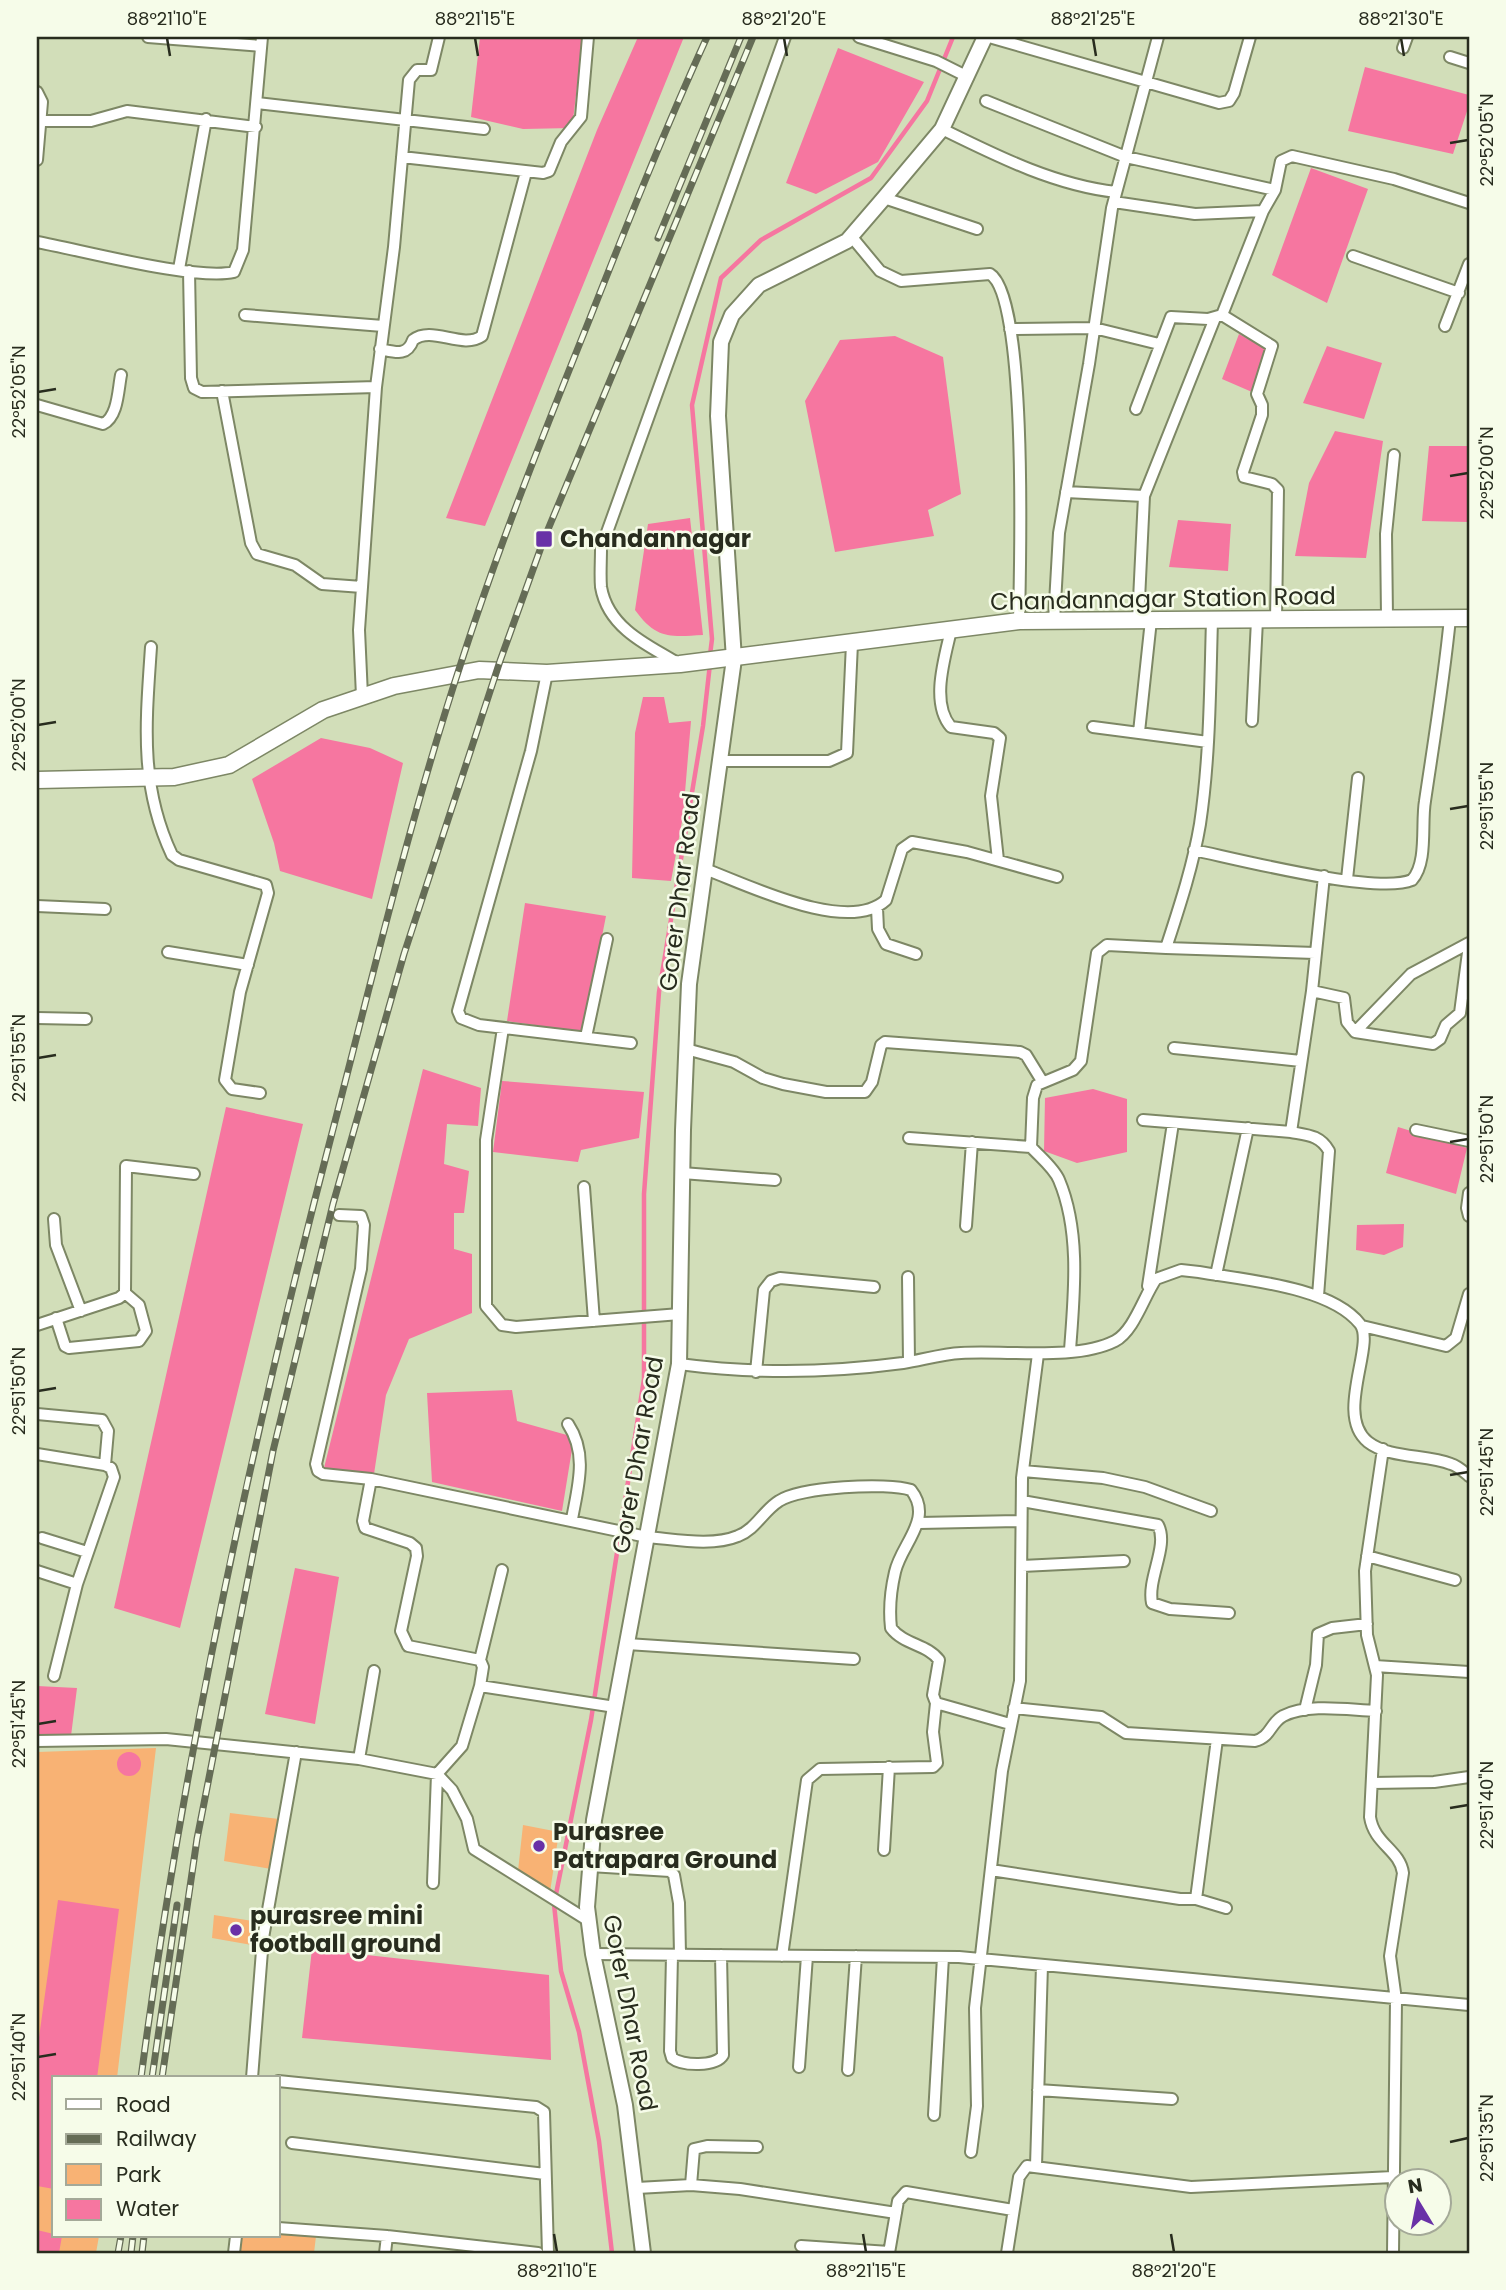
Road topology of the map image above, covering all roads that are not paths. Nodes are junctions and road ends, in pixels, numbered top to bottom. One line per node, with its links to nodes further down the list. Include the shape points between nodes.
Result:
1 (148, 37): 10 (street)
2 (439, 37): 20 (street, via 430,70 417,70 409,80)
3 (589, 37): 28 (street, via 578,123 561,142 549,171)
4 (785, 37): 71 (street, via 601,549 601,588 612,614 631,636)
5 (859, 37): 14 (street, via 936,61)
6 (987, 37): 14 (street); 15 (street)
7 (1158, 37): 15 (street)
8 (1250, 37): 15 (street, via 1229,101 1219,103)
9 (1407, 37): 11 (street)
10 (262, 41): 18 (street)
11 (1403, 48)
12 (1450, 57): 13 (street)
13 (1469, 64)
14 (968, 77): 24 (street)
15 (1148, 83): 26 (street)
16 (37, 92): 21 (street, via 43,102)
17 (986, 101): 26 (street)
18 (257, 103): 20 (street); 22 (street)
19 (206, 119): 21 (street, via 127,111 91,121); 22 (street); 39 (street)
20 (405, 120): 23 (street); 25 (street)
21 (42, 121): 27 (street)
22 (256, 127): 39 (street, via 239,265 225,274)
23 (484, 129)
24 (942, 129): 30 (street, via 1020,166); 31 (street)
25 (402, 157): 28 (street); 43 (street)
26 (1126, 157): 29 (street); 30 (street)
27 (37, 160)
28 (526, 172): 48 (street, via 481,336 470,341 422,335 405,352)
29 (1275, 190): 32 (street, via 1281,160 1292,156 1394,179); 33 (street)
30 (1115, 197): 33 (street, via 1195,214); 45 (street)
31 (884, 198): 34 (street); 35 (street)
32 (1469, 203)
33 (1263, 211): 42 (street)
34 (977, 229)
35 (851, 236): 46 (street, via 880,271 901,281 990,274 998,279); 70 (street, Gorer Dhar Road, via 759,285 732,315 721,342 718,416)
36 (37, 242): 39 (street)
37 (1353, 256): 40 (street)
38 (1469, 264): 40 (street)
39 (184, 270): 51 (street, via 194,388)
40 (1459, 293): 44 (street)
41 (245, 315): 43 (street)
42 (1219, 316): 47 (street, via 1171,317); 56 (street); 64 (street, via 1272,346 1257,394 1262,415 1243,472 1244,477 1278,490)
43 (383, 326): 48 (street)
44 (1445, 326)
45 (1094, 328): 46 (street); 47 (street); 55 (street)
46 (1010, 329): 65 (street, via 1020,448)
47 (1159, 344): 53 (street)
48 (380, 349): 50 (street)
49 (121, 375): 52 (street, via 114,412 103,424)
50 (376, 387): 51 (street); 57 (street)
51 (222, 391): 57 (street, via 251,543 257,554 295,565 322,584)
52 (37, 405)
53 (1136, 409)
54 (1394, 455): 58 (street, via 1386,534)
55 (1066, 492): 56 (street); 66 (street)
56 (1144, 496): 61 (street)
57 (362, 587): 73 (street)
58 (1387, 617): 59 (main road, Chandannagar Station Road); 64 (main road, Chandannagar Station Road)
59 (1450, 618): 60 (main road, Chandannagar Station Road); 87 (street, via 1416,875 1393,885)
60 (1469, 618)
61 (1144, 620): 62 (main road, Chandannagar Station Road); 66 (main road, Chandannagar Station Road); 76 (street)
62 (1212, 620): 63 (main road, Chandannagar Station Road); 77 (street)
63 (1257, 620): 64 (main road, Chandannagar Station Road); 74 (street)
64 (1276, 620)
65 (1019, 621): 66 (main road, Chandannagar Station Road); 67 (main road, Chandannagar Station Road)
66 (1054, 621)
67 (951, 630): 68 (main road, Chandannagar Station Road); 83 (street, via 942,684 947,722 951,727 1000,737 991,796)
68 (852, 643): 70 (main road, Chandannagar Station Road); 78 (street, via 846,753 829,761)
69 (151, 647): 79 (street)
70 (727, 659): 71 (main road, Chandannagar Station Road); 78 (street, Gorer Dhar Road)
71 (680, 664): 72 (main road, Chandannagar Station Road)
72 (547, 673): 73 (main road, Chandannagar Station Road, via 479,670); 101 (street, via 531,751 458,1011 469,1022)
73 (362, 696): 79 (main road, Chandannagar Station Road, via 323,709 229,765)
74 (1252, 721)
75 (1093, 727): 76 (street)
76 (1139, 732): 77 (street)
77 (1208, 742): 82 (street)
78 (720, 761): 84 (street, Gorer Dhar Road)
79 (147, 778): 81 (main road, Chandannagar Station Road); 97 (street, via 172,855 266,885 268,893)
80 (1359, 778): 87 (street)
81 (37, 780)
82 (1194, 850): 85 (street); 93 (street)
83 (998, 860): 86 (street); 89 (street, via 918,842 906,844 893,885)
84 (705, 869): 89 (street, via 814,907 848,913); 106 (street, Gorer Dhar Road, via 689,984)
85 (1324, 876): 87 (street); 95 (street)
86 (1057, 877)
87 (1347, 879)
88 (37, 906): 90 (street)
89 (877, 908): 96 (street, via 878,929 886,944)
90 (105, 909)
91 (607, 939): 103 (street)
92 (1469, 944): 102 (street, via 1411,975); 102 (street, via 1460,1013 1437,1042)
93 (1166, 948): 95 (street); 108 (street, via 1101,948 1081,1061 1073,1070)
94 (168, 952): 97 (street)
95 (1315, 953): 98 (street)
96 (916, 954)
97 (248, 965): 109 (street, via 233,1020 225,1080 232,1089)
98 (1312, 991): 102 (street, via 1344,998 1347,1022); 107 (street)
99 (37, 1018): 100 (street)
100 (86, 1019)
101 (503, 1028): 103 (street); 138 (street, via 487,1128 486,1306 502,1325)
102 (1355, 1032)
103 (586, 1037): 104 (street)
104 (631, 1043)
105 (1174, 1048): 107 (street)
106 (686, 1049): 108 (street, via 734,1062 764,1078 826,1092 865,1092 885,1042 1020,1052); 119 (street, Gorer Dhar Road)
107 (1301, 1061): 114 (street)
108 (1042, 1081): 118 (street, via 1033,1098)
109 (260, 1093)
110 (1143, 1120): 111 (street)
111 (1173, 1122): 112 (street); 131 (street)
112 (1248, 1128): 114 (street); 128 (street)
113 (1416, 1130): 116 (street)
114 (1291, 1132): 134 (street, via 1312,1136 1329,1151)
115 (909, 1138): 117 (street)
116 (1469, 1141)
117 (972, 1142): 118 (street); 127 (street)
118 (1031, 1147): 141 (street, via 1058,1177 1067,1206 1073,1248)
119 (682, 1173): 121 (street); 136 (street, Gorer Dhar Road)
120 (194, 1174): 132 (street, via 126,1166)
121 (775, 1180)
122 (584, 1186): 138 (street)
123 (1469, 1193): 125 (street)
124 (339, 1215): 153 (street, via 361,1216 361,1269 316,1464 323,1475)
125 (1469, 1216)
126 (54, 1219): 135 (street, via 56,1245)
127 (966, 1226)
128 (1216, 1275): 131 (street, via 1181,1270 1156,1279); 134 (street)
129 (908, 1277): 143 (street)
130 (874, 1287): 145 (street, via 771,1281 764,1290)
131 (1148, 1291): 141 (street, via 1125,1334 1115,1341)
132 (125, 1293): 135 (street); 137 (street, via 141,1308 146,1331 139,1341 69,1348)
133 (1469, 1294): 140 (street, via 1456,1338 1446,1346)
134 (1318, 1296): 140 (street, via 1347,1311)
135 (81, 1311): 137 (street)
136 (680, 1314): 138 (street); 144 (street, Gorer Dhar Road)
137 (57, 1318): 139 (street)
138 (594, 1321)
139 (37, 1325)
140 (1362, 1326): 148 (street, via 1354,1392 1356,1416 1368,1442)
141 (1070, 1350): 142 (street)
142 (1038, 1354): 143 (street, via 959,1353); 151 (street)
143 (909, 1362): 145 (street)
144 (679, 1364): 145 (street); 159 (street, Gorer Dhar Road)
145 (756, 1372)
146 (37, 1414): 150 (street, via 102,1420 108,1431)
147 (568, 1424): 156 (street, via 578,1442 581,1468)
148 (1383, 1448): 152 (street, via 1452,1464); 162 (street)
149 (37, 1454): 150 (street)
150 (105, 1465): 161 (street, via 114,1477)
151 (1023, 1471): 154 (street); 155 (street, via 1145,1487)
152 (1469, 1476)
153 (371, 1479): 156 (street); 173 (street, via 365,1528 416,1548 403,1640 408,1646)
154 (1022, 1501): 157 (street); 169 (street, via 1158,1525 1162,1537 1152,1603 1170,1609)
155 (1211, 1511)
156 (572, 1519): 159 (street)
157 (1021, 1521): 158 (street); 164 (street)
158 (919, 1524): 159 (street, via 917,1498 911,1490 870,1487 785,1497 737,1537); 179 (street, via 895,1572 891,1628 899,1638 934,1652 939,1660 933,1695)
159 (647, 1537): 171 (street, Gorer Dhar Road)
160 (42, 1538): 161 (street)
161 (88, 1552): 168 (street)
162 (1367, 1556): 167 (street); 170 (street)
163 (1124, 1562): 164 (street)
164 (1022, 1566): 181 (street, via 1022,1654)
165 (502, 1570): 173 (street)
166 (37, 1571): 168 (street)
167 (1455, 1580)
168 (77, 1584): 177 (street)
169 (1229, 1613)
170 (1367, 1624): 174 (street); 182 (street, via 1318,1634)
171 (627, 1644): 172 (street); 180 (street, Gorer Dhar Road)
172 (854, 1659)
173 (480, 1660): 178 (street, via 484,1667)
174 (1375, 1666): 176 (street); 183 (street)
175 (374, 1671): 188 (street)
176 (1469, 1672)
177 (54, 1676)
178 (480, 1686): 180 (street); 190 (street, via 463,1746)
179 (936, 1703): 184 (street); 189 (street, via 937,1763 933,1767)
180 (615, 1707): 194 (street, Gorer Dhar Road)
181 (1014, 1708): 184 (street); 185 (street, via 1101,1717 1126,1733)
182 (1305, 1710): 183 (street); 185 (street, via 1277,1721 1263,1739)
183 (1376, 1711): 192 (street)
184 (1010, 1724): 195 (street)
185 (1217, 1739): 197 (street)
186 (37, 1741): 187 (street, via 166,1739)
187 (296, 1752): 188 (street); 213 (street, via 262,1938)
188 (359, 1759): 190 (street)
189 (889, 1767): 193 (street); 203 (street, via 820,1769 807,1780)
190 (438, 1774): 196 (street); 199 (street, via 467,1819 474,1849)
191 (1469, 1777): 192 (street)
192 (1372, 1783): 209 (street, via 1372,1829 1402,1863 1390,1956)
193 (884, 1850)
194 (590, 1866): 199 (street, Gorer Dhar Road); 201 (street, via 670,1871 674,1875 679,1903)
195 (991, 1870): 197 (street); 207 (street)
196 (433, 1883)
197 (1196, 1899): 198 (street)
198 (1226, 1908)
199 (589, 1921): 200 (street, Gorer Dhar Road)
200 (593, 1954): 201 (street); 226 (street, Gorer Dhar Road, via 625,2105)
201 (676, 1955): 202 (street); 202 (street, via 670,2051 671,2058 683,2063 714,2062 723,2055)
202 (721, 1955): 203 (street)
203 (782, 1956): 204 (street)
204 (807, 1956): 205 (street); 211 (street)
205 (856, 1956): 206 (street); 212 (street)
206 (943, 1957): 207 (street); 217 (street)
207 (981, 1959): 208 (street); 220 (street, via 975,2008 977,2106)
208 (1042, 1965): 209 (street); 215 (street)
209 (1395, 2000): 210 (street); 222 (street)
210 (1469, 2005)
211 (799, 2067)
212 (848, 2070)
213 (252, 2076)
214 (280, 2081): 223 (street, via 536,2107 544,2112 547,2124)
215 (1038, 2090): 216 (street); 221 (street)
216 (1172, 2099)
217 (934, 2115)
218 (292, 2143): 223 (street)
219 (757, 2147): 225 (street, via 694,2149)
220 (971, 2152)
221 (1036, 2166): 224 (street, via 1191,2187); 227 (street, via 1022,2169)
222 (1393, 2168)
223 (545, 2174): 235 (street)
224 (1384, 2177)
225 (691, 2185): 226 (street); 228 (street)
226 (637, 2188): 236 (street, Gorer Dhar Road)
227 (1013, 2210): 228 (street, via 906,2192); 237 (street)
228 (896, 2213): 232 (street)
229 (280, 2228): 230 (street)
230 (387, 2236): 233 (street); 234 (street)
231 (801, 2246): 232 (street)
232 (889, 2252)
233 (385, 2253)
234 (538, 2253)
235 (548, 2253)
236 (643, 2253)
237 (1007, 2253)

